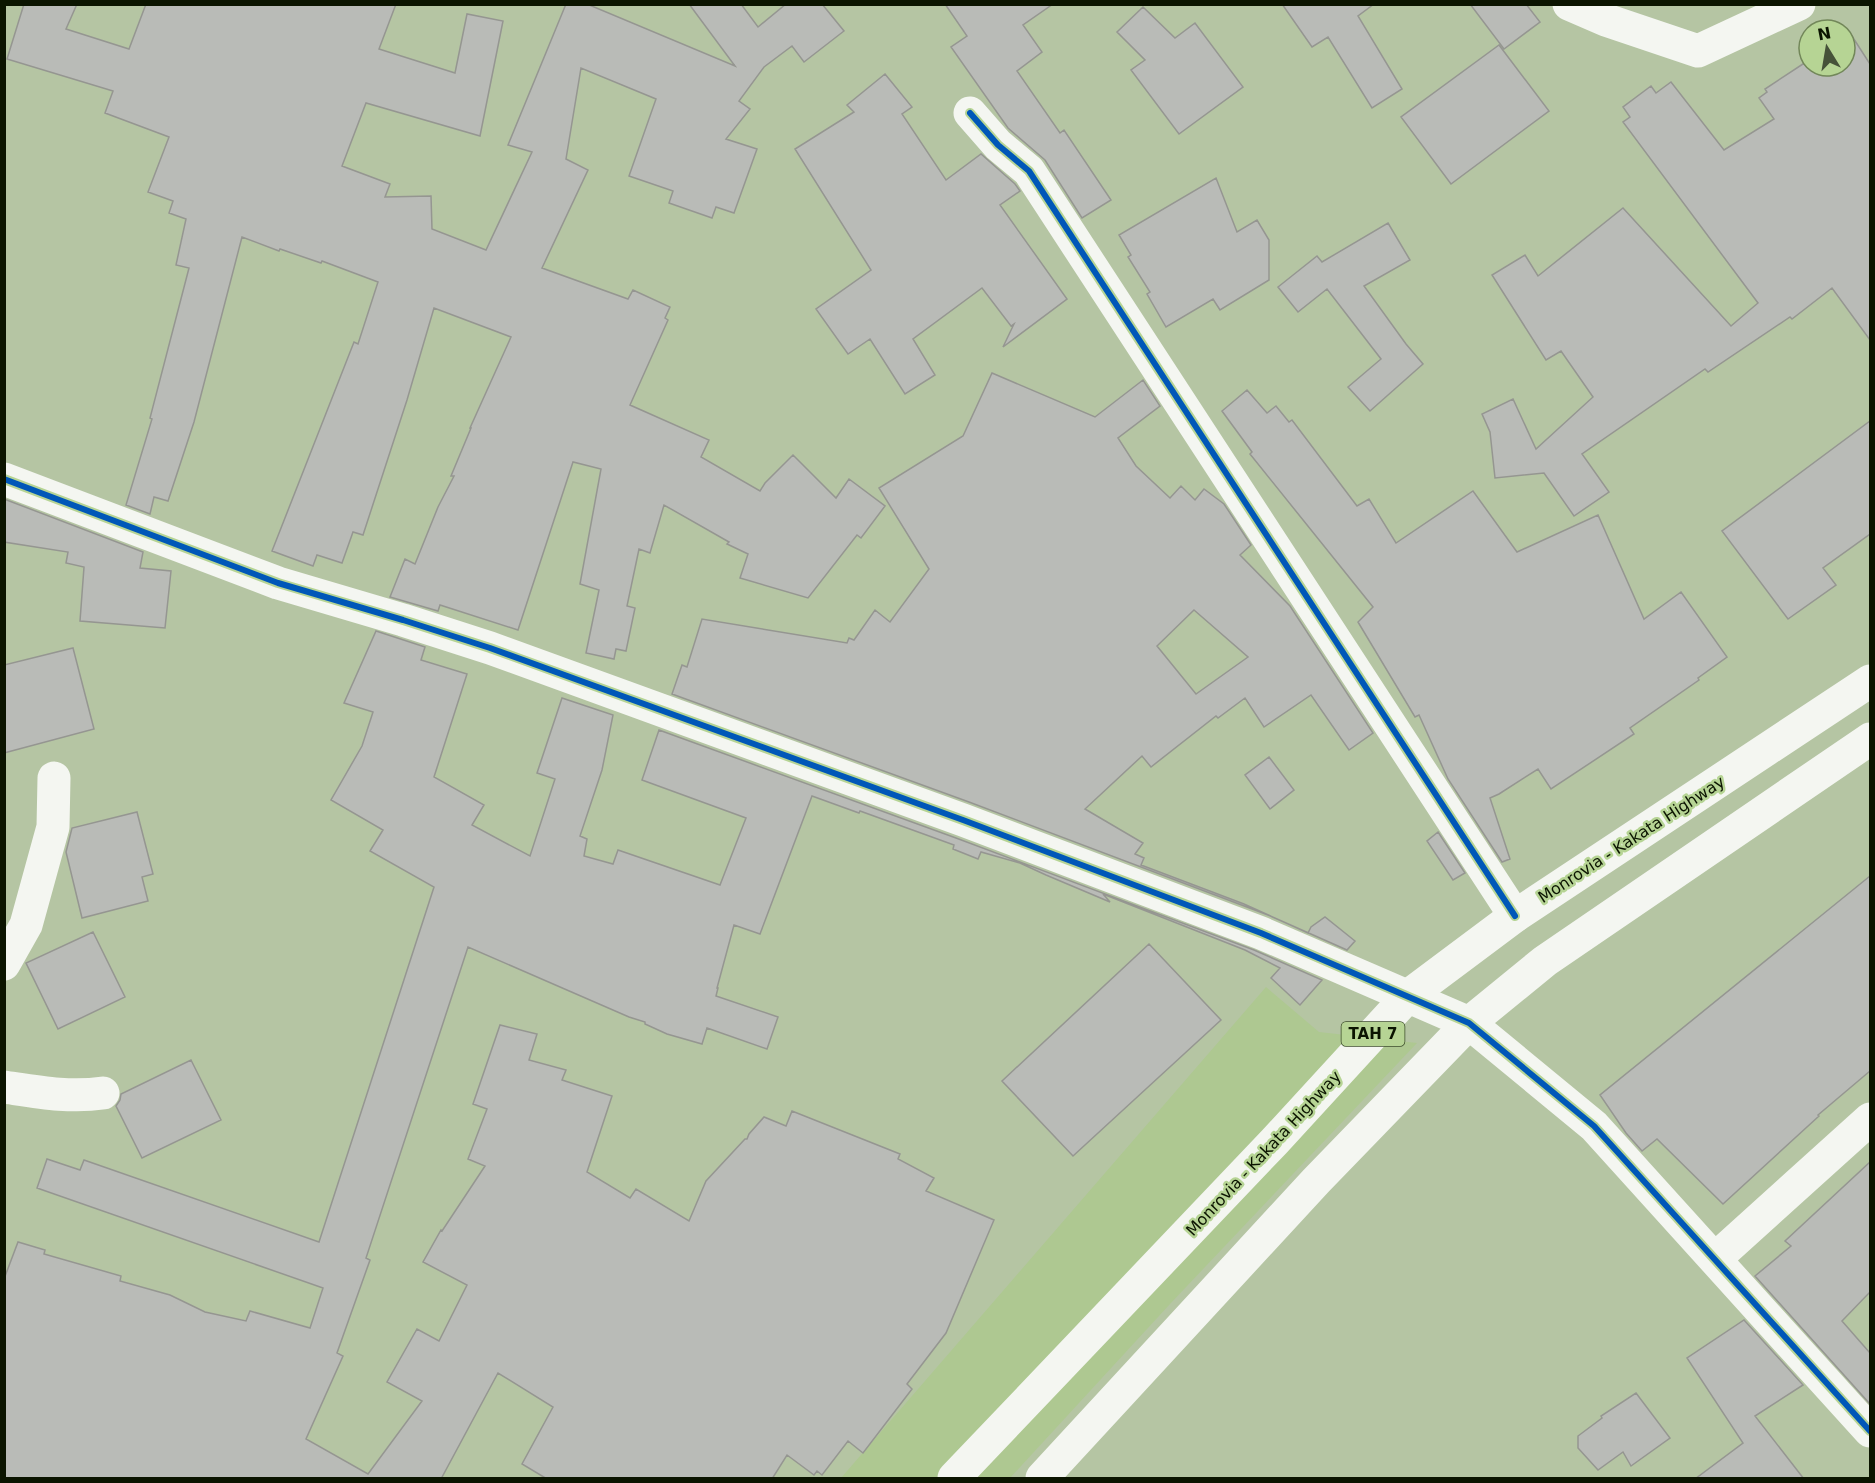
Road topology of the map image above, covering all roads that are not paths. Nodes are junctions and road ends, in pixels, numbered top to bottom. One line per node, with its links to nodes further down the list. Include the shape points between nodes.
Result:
1 (1569, 4): 2 (main road, via 1698,51)
2 (1799, 4)
3 (970, 113): 8 (main road, via 998,145 1029,171)
4 (4, 479): 10 (main road, via 278,583 490,648 952,816 1260,933)
5 (1870, 681): 8 (main road, Monrovia - Kakata Highway / TAH 7)
6 (1870, 739): 11 (main road, via 1545,961)
7 (54, 778): 9 (main road, via 53,827 27,925)
8 (1515, 916): 10 (main road, Monrovia - Kakata Highway / TAH 7)
9 (4, 964)
10 (1408, 996): 11 (main road); 17 (main road, Monrovia - Kakata Highway / TAH 7)
11 (1469, 1023): 15 (main road, via 1594,1126); 18 (main road, via 1316,1180)
12 (4, 1087): 13 (main road, via 55,1095)
13 (103, 1093)
14 (1870, 1119): 15 (main road)
15 (1715, 1259): 16 (main road)
16 (1870, 1431)
17 (954, 1479)
18 (1042, 1479)

